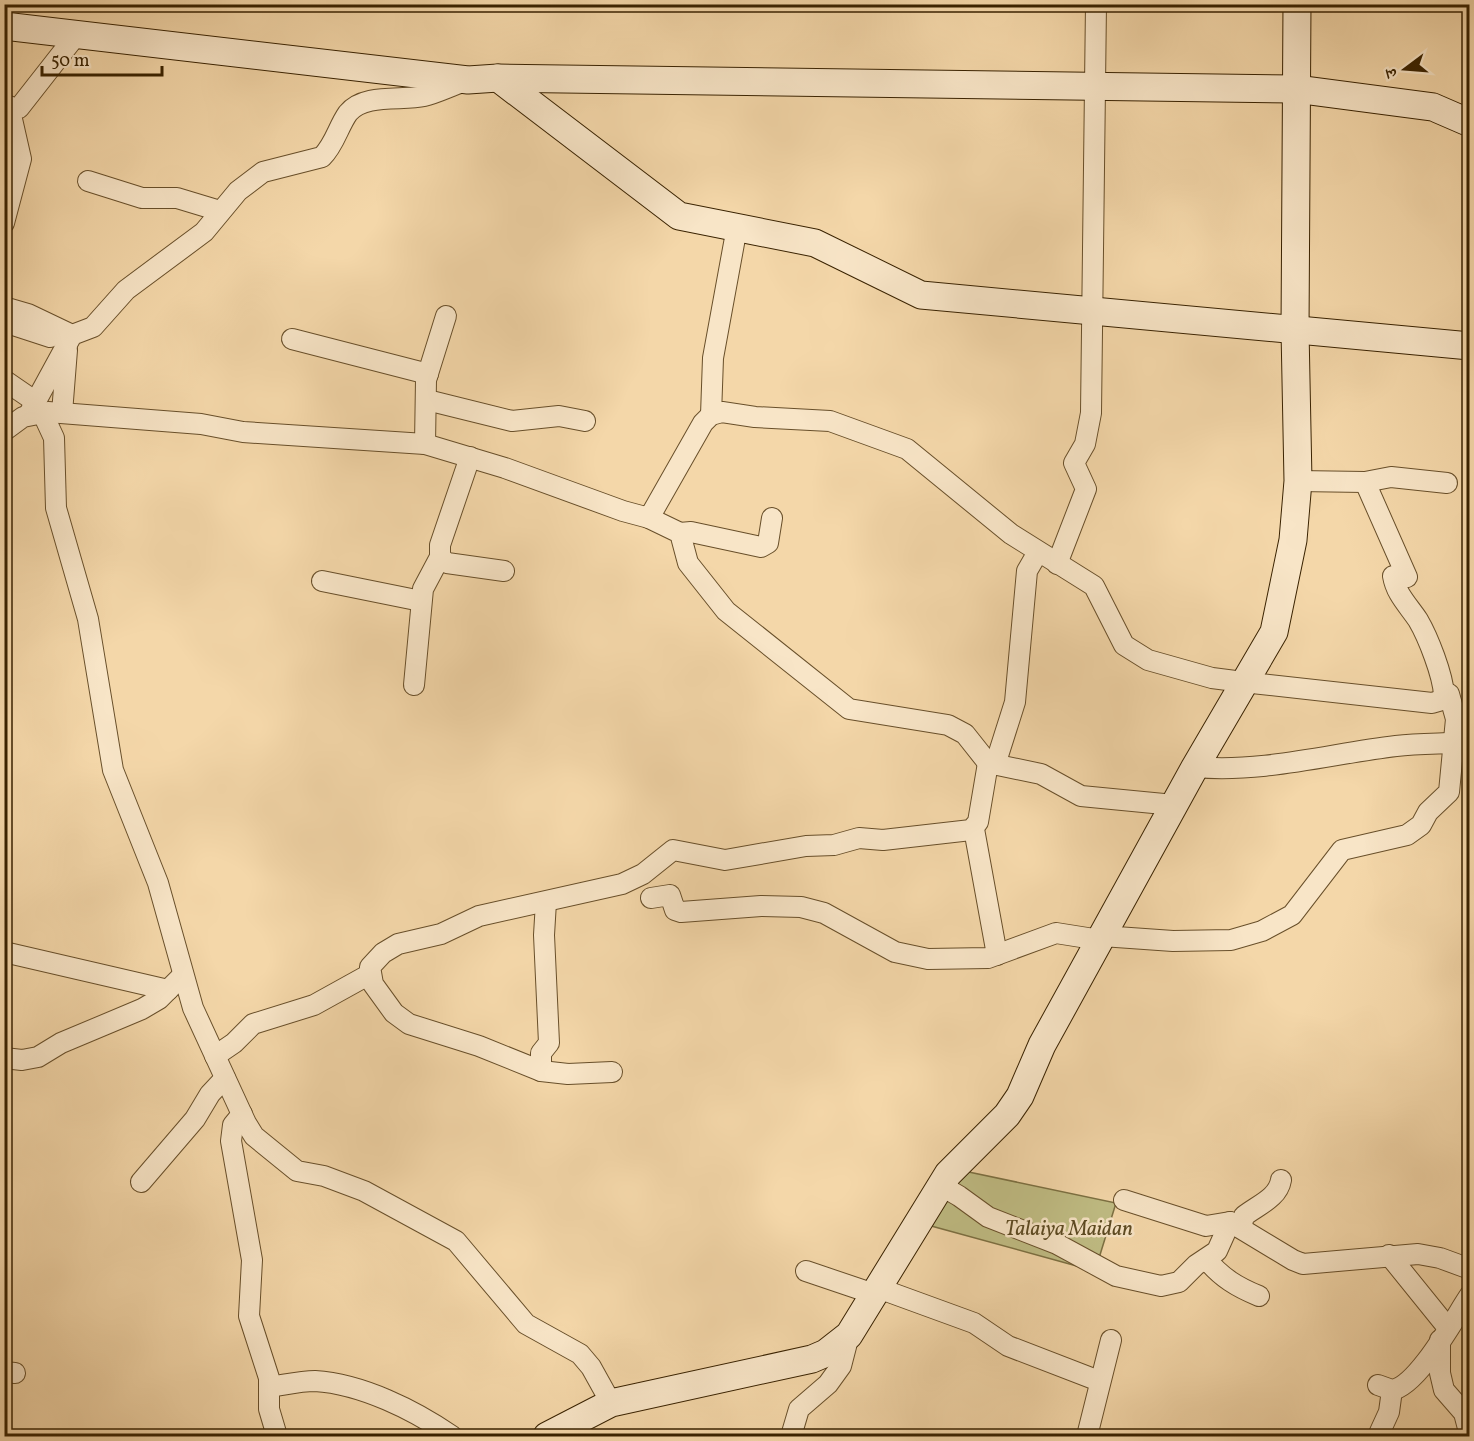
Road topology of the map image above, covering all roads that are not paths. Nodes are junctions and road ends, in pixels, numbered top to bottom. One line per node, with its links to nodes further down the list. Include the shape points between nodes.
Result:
1 (1096, 4): 7 (street)
2 (1297, 4): 8 (street)
3 (4, 26): 4 (street)
4 (77, 34): 6 (street); 12 (street, via 14,107 21,159)
5 (498, 78): 6 (street); 7 (street); 13 (street, via 679,216)
6 (460, 79): 11 (street, via 422,97 373,101 355,107 322,157 263,171 238,190)
7 (1095, 87): 8 (street); 15 (street)
8 (1296, 89): 9 (street, via 1433,107); 18 (street)
9 (1470, 123)
10 (88, 181): 11 (street, via 142,198 177,198)
11 (220, 212): 19 (street, via 204,232 126,290 93,327)
12 (4, 223)
13 (737, 227): 15 (street, via 815,243 921,295); 26 (street, via 713,358)
14 (4, 307): 19 (street, via 28,314)
15 (1091, 310): 18 (street); 39 (street, via 1091,413 1085,444 1074,463 1086,489)
16 (446, 316): 22 (street)
17 (4, 322): 19 (street)
18 (1295, 330): 21 (street); 31 (street)
19 (69, 339): 25 (street); 25 (street)
20 (292, 339): 22 (street)
21 (1470, 346)
22 (428, 374): 24 (street)
23 (4, 380): 25 (street)
24 (427, 400): 27 (street, via 512,421 559,416); 29 (street)
25 (44, 411): 28 (street); 29 (street, via 201,424 243,432); 57 (street, via 54,438 56,508 88,619 107,747 158,883)
26 (711, 415): 34 (street); 37 (street, via 722,412 830,422 897,444)
27 (585, 421)
28 (4, 431)
29 (425, 444): 30 (street)
30 (470, 457): 34 (street); 38 (street, via 440,545)
31 (1298, 481): 32 (street); 43 (street, via 1279,617)
32 (1365, 482): 33 (street, via 1391,477); 43 (street, via 1400,576 1395,589 1425,634 1444,695 1432,703)
33 (1447, 483)
34 (649, 518): 36 (street)
35 (772, 518): 36 (street, via 768,543 761,548 691,531)
36 (680, 533): 47 (street, via 688,563 726,611 842,705 867,714 948,725 965,734)
37 (1038, 552): 39 (street); 47 (street, via 1027,571 1015,702)
38 (440, 557): 40 (street, via 447,563); 42 (street, via 427,577)
39 (1057, 564): 43 (street, via 1094,586 1118,636 1137,654 1163,666)
40 (504, 571)
41 (322, 581): 42 (street)
42 (421, 601): 44 (street)
43 (1243, 682): 48 (street)
44 (414, 685)
45 (1449, 694): 46 (street)
46 (1462, 743): 48 (street, via 1397,746 1254,767); 53 (street, via 1449,792 1428,812 1421,825 1407,835 1342,850 1292,915 1262,931 1231,940)
47 (991, 764): 49 (street, via 1041,774 1081,796); 50 (street)
48 (1195, 767): 49 (street)
49 (1174, 805): 53 (street)
50 (974, 829): 52 (street, via 883,840 859,838 725,860 673,850 643,874 622,884); 55 (street)
51 (651, 898): 55 (street, via 670,895 675,910 681,912 761,906 813,910 895,952 922,958 978,959)
52 (546, 902): 56 (street, via 489,913 441,934 398,944 377,958); 61 (street, via 549,1043 541,1053)
53 (1101, 938): 55 (street, via 1056,933); 67 (street, via 1042,1045 1020,1096 1007,1115)
54 (4, 952): 58 (street)
55 (997, 955)
56 (370, 974): 59 (street, via 314,1005 253,1024); 61 (street, via 394,1013 409,1024)
57 (182, 976): 58 (street); 59 (street)
58 (168, 990): 60 (street, via 151,1004 38,1057)
59 (215, 1056): 63 (street)
60 (4, 1058)
61 (541, 1071): 62 (street)
62 (612, 1072)
63 (225, 1078): 64 (street); 66 (street)
64 (242, 1114): 81 (street, via 232,1125 231,1141 252,1260 249,1316 268,1371); 82 (street, via 254,1136 297,1171 364,1191 456,1241 526,1324 580,1354)
65 (1281, 1180): 69 (street, via 1273,1197)
66 (141, 1182)
67 (940, 1185): 71 (street, via 988,1217 1057,1244 1116,1276 1170,1286); 74 (street)
68 (1124, 1200): 69 (street, via 1206,1226)
69 (1236, 1225): 70 (street, via 1303,1264); 71 (street)
70 (1389, 1256): 72 (street, via 1430,1256); 77 (street)
71 (1206, 1259): 76 (street, via 1227,1281)
72 (1470, 1269)
73 (806, 1271): 74 (street)
74 (876, 1291): 78 (street); 80 (street, via 974,1323 1008,1346)
75 (1470, 1295): 77 (street)
76 (1259, 1296)
77 (1444, 1334): 85 (street, via 1440,1373 1444,1390 1464,1413); 89 (street, via 1405,1384 1385,1388 1389,1412)
78 (849, 1335): 82 (street, via 812,1359); 83 (street, via 841,1366 828,1384 799,1409)
79 (1111, 1340): 80 (street)
80 (1099, 1381): 88 (street)
81 (269, 1387): 86 (street, via 269,1409); 87 (street, via 315,1381 357,1389 426,1420)
82 (611, 1403): 84 (street)
83 (793, 1432)
84 (556, 1435)
85 (1470, 1436)
86 (277, 1437)
87 (452, 1437)
88 (1087, 1437)
89 (1378, 1437)

